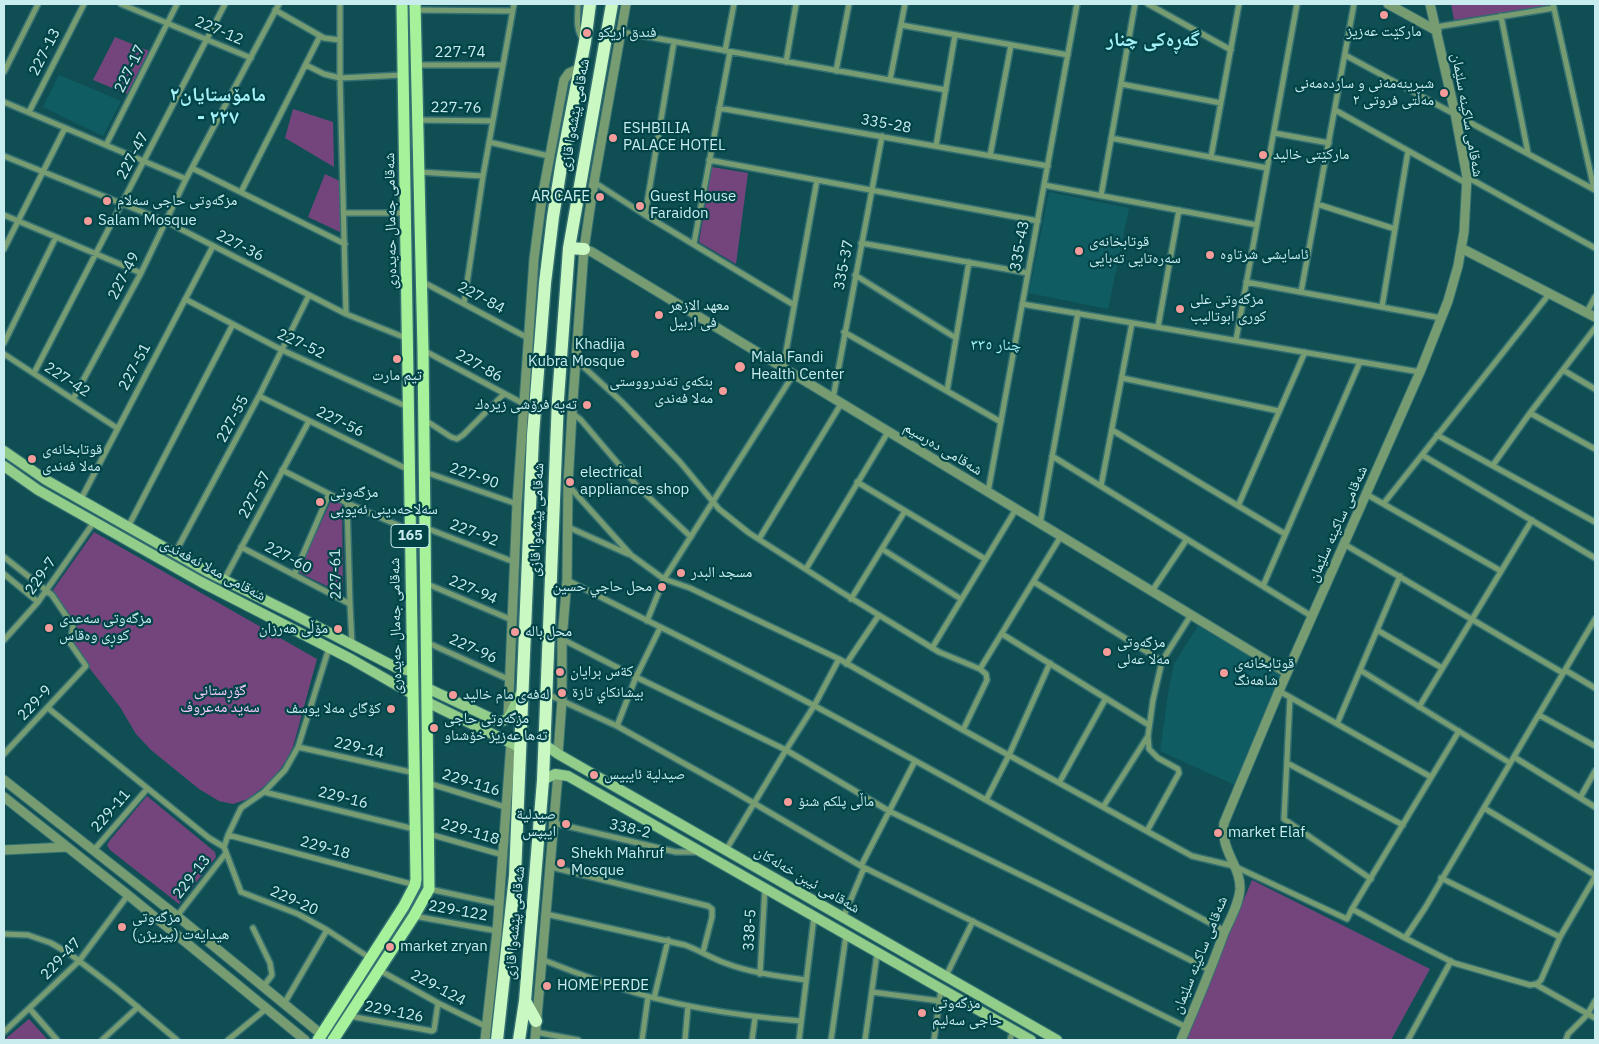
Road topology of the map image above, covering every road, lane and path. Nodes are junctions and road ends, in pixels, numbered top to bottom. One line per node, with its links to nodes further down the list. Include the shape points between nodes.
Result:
1 (38, 4): 56 (street)
2 (84, 4): 66 (street, 227-13)
3 (121, 4): 26 (street, 227-12)
4 (177, 4): 32 (street, 227-17)
5 (225, 4): 40 (street, 227-47)
6 (279, 4): 29 (street, 227-49)
7 (340, 4): 41 (street)
8 (402, 4): 38 (main road, شەقامی جەمال حەیدەری / 165)
9 (514, 4): 30 (street)
10 (578, 4): 42 (street, via 578,28)
11 (590, 4): 42 (highway, شەقامی پێشەوا قازی)
12 (612, 4): 118 (highway, شەقامی پێشەوا قازی)
13 (626, 4): 35 (street)
14 (734, 4): 46 (street)
15 (796, 4): 50 (street)
16 (849, 4): 55 (street)
17 (905, 4): 33 (street)
18 (1077, 4): 47 (street, 335-43)
19 (1136, 4): 60 (street)
20 (1148, 4): 45 (street)
21 (1239, 4): 45 (street)
22 (1297, 4): 71 (street)
23 (1354, 4): 48 (street)
24 (1388, 4): 34 (street)
25 (1430, 4): 34 (street, شەقامی ساکینە سلێمان)
26 (129, 5): 32 (street, 227-12)
27 (1553, 6): 31 (street); 97 (street)
28 (416, 7): 30 (street); 39 (main road, شەقامی جەمال حەیدەری / 165)
29 (275, 10): 37 (street); 49 (street, 227-49)
30 (512, 11): 53 (street)
31 (1502, 16): 34 (street); 79 (street)
32 (167, 23): 40 (street, 227-12); 76 (street, 227-17)
33 (901, 25): 36 (street); 59 (street)
34 (1436, 29): 67 (street, شەقامی ساکینە سلێمان)
35 (621, 32): 43 (street); 95 (street)
36 (955, 34): 44 (street); 61 (street)
37 (320, 36): 41 (street); 51 (street)
38 (403, 37): 39 (main road); 57 (main road, شەقامی جەمال حەیدەری / 165)
39 (416, 37): 52 (main road, شەقامی جەمال حەیدەری / 165)
40 (207, 39): 49 (street, 227-12); 85 (street, 227-47)
41 (340, 40): 58 (street)
42 (585, 42): 54 (highway, شەقامی پێشەوا قازی)
43 (674, 42): 46 (street); 107 (street)
44 (1011, 45): 47 (street); 82 (street)
45 (1231, 50): 63 (street)
46 (727, 52): 50 (street); 64 (street)
47 (1068, 55): 86 (street, 335-43)
48 (1345, 55): 65 (street); 67 (street)
49 (251, 58): 87 (street, 227-49)
50 (786, 62): 55 (street)
51 (306, 65): 58 (street); 99 (street)
52 (417, 65): 53 (street, 227-74); 68 (main road, شەقامی جەمال حەیدەری / 165)
53 (503, 65): 69 (street)
54 (580, 68): 81 (street, via 569,73 564,80); 129 (highway, شەقامی پێشەوا قازی, via 548,251)
55 (836, 71): 59 (street)
56 (4, 72)
57 (403, 75): 58 (street); 105 (main road, شەقامی جەمال حەیدەری / 165)
58 (340, 78): 104 (street)
59 (890, 80): 61 (street)
60 (1121, 84): 63 (street); 73 (street)
61 (946, 90): 77 (street)
62 (4, 102): 66 (street)
63 (1221, 103): 83 (street)
64 (719, 108): 72 (street, 335-28); 84 (street)
65 (1335, 110): 75 (street); 78 (street)
66 (29, 112): 70 (street)
67 (1455, 113): 79 (street); 94 (street, شەقامی ساکینە سلێمان)
68 (418, 120): 69 (street, 227-76); 90 (main road, شەقامی جەمال حەیدەری / 165)
69 (493, 121): 74 (street)
70 (65, 128): 76 (street); 89 (street)
71 (1274, 133): 75 (street); 88 (street)
72 (882, 136): 77 (street, 335-28); 98 (street, 335-37)
73 (1111, 138): 83 (street); 100 (street)
74 (489, 142): 81 (street); 91 (street)
75 (1329, 143): 102 (street)
76 (106, 146): 85 (street)
77 (936, 146): 82 (street, 335-28)
78 (1408, 151): 94 (street); 112 (street)
79 (1528, 153): 97 (street)
80 (4, 156): 89 (street, 227-36)
81 (550, 156): 129 (street, via 537,230)
82 (990, 156): 86 (street, 335-28)
83 (1211, 157): 88 (street)
84 (710, 160): 93 (street); 114 (street)
85 (144, 161): 92 (street); 101 (street, 227-47)
86 (1048, 166): 96 (street, 335-43)
87 (192, 168): 92 (street, 227-49); 99 (street)
88 (1267, 168): 111 (street)
89 (43, 172): 101 (street, 227-36); 109 (street)
90 (419, 172): 91 (street); 128 (main road, شەقامی جەمال حەیدەری / 165)
91 (483, 176): 136 (street)
92 (186, 179): 110 (street, 227-49)
93 (816, 180): 98 (street); 138 (street)
94 (1466, 180): 119 (street, شەقامی ساکینە سلێمان); 120 (street)
95 (594, 182): 107 (street); 121 (street)
96 (1044, 185): 100 (street); 108 (street, 335-43)
97 (1595, 189)
98 (872, 190): 108 (street); 115 (street, 335-37)
99 (242, 192): 116 (street)
100 (1100, 196): 103 (street)
101 (122, 204): 110 (street, 227-36); 123 (street, 227-47)
102 (1318, 204): 112 (street); 131 (street)
103 (1179, 210): 111 (street); 146 (street)
104 (344, 213): 105 (street); 116 (street)
105 (406, 213): 149 (main road, شەقامی جەمال حەیدەری / 165)
106 (4, 215): 109 (street)
107 (645, 215): 114 (street)
108 (1038, 220): 125 (street, 335-43)
109 (17, 221): 113 (street); 122 (street)
110 (164, 221): 117 (street, 227-36); 126 (street, 227-49)
111 (1257, 224): 130 (street)
112 (1395, 229): 139 (street)
113 (56, 237): 123 (street); 153 (street)
114 (694, 243): 138 (street)
115 (862, 243): 124 (street); 127 (street, 335-37)
116 (345, 244): 141 (street)
117 (213, 246): 133 (street, 227-36); 135 (street, 227-51)
118 (569, 248): 121 (highway); 157 (highway, شەقامی پێشەوا قازی)
119 (1462, 248): 132 (street); 143 (street, شەقامی ساکینە سلێمان)
120 (1595, 248)
121 (584, 249): 160 (street); 162 (street, شەقامی دەرسیم)
122 (4, 250)
123 (96, 254): 126 (street); 165 (street, 227-47)
124 (970, 262): 125 (street); 151 (street)
125 (1028, 272): 137 (street, 335-43)
126 (141, 273): 174 (street, 227-49)
127 (855, 275): 148 (street, 335-37); 151 (street)
128 (421, 281): 136 (street, 227-84); 156 (main road, شەقامی جەمال حەیدەری / 165)
129 (539, 282): 150 (street); 154 (highway, شەقامی پێشەوا قازی)
130 (1246, 282): 131 (street); 152 (street)
131 (1301, 292): 139 (street)
132 (1550, 292): 142 (street); 189 (street)
133 (310, 295): 141 (street, 227-36); 155 (street, 227-55)
134 (1595, 297): 142 (street)
135 (185, 299): 145 (street, 227-52); 186 (street, 227-51)
136 (464, 303): 150 (street, 227-84)
137 (1022, 304): 140 (street); 183 (street, 335-43)
138 (794, 305): 162 (street)
139 (1382, 307): 143 (street)
140 (1078, 313): 144 (street); 193 (street)
141 (346, 314): 149 (street, 227-36)
142 (1591, 315)
143 (1441, 318): 164 (street, شەقامی ساکینە سلێمان)
144 (1132, 323): 146 (street); 167 (street)
145 (233, 324): 155 (street, 227-52); 217 (street)
146 (1158, 327): 152 (street)
147 (1595, 328): 163 (street)
148 (844, 332): 169 (street); 173 (street, 335-37)
149 (407, 338): 178 (main road, شەقامی جەمال حەیدەری / 165)
150 (528, 338): 176 (street)
151 (956, 338): 169 (street)
152 (1236, 340): 158 (street)
153 (4, 343)
154 (540, 349): 157 (highway, via 544,358 551,361 560,358); 172 (highway, شەقامی پێشەوا قازی)
155 (282, 350): 171 (street, 227-55); 178 (street, 227-52)
156 (423, 350): 170 (street, 227-86); 184 (main road, شەقامی جەمال حەیدەری / 165)
157 (563, 352): 175 (highway, شەقامی پێشەوا قازی)
158 (1305, 352): 161 (street); 179 (street)
159 (4, 354): 165 (street, 227-42)
160 (576, 360): 180 (street); 206 (street, via 680,462)
161 (1360, 362): 164 (street); 221 (street)
162 (783, 368): 166 (street, شەقامی دەرسیم)
163 (1563, 370): 168 (street); 181 (street)
164 (1420, 372): 204 (street, شەقامی ساکینە سلێمان)
165 (34, 373): 174 (street, 227-42)
166 (793, 375): 173 (street, شەقامی دەرسیم); 206 (street)
167 (1122, 378): 179 (street); 187 (street)
168 (1595, 389)
169 (947, 391): 183 (street)
170 (504, 394): 176 (street, 227-86); 184 (street, via 457,439)
171 (259, 396): 182 (street, 227-56); 229 (street, 227-55)
172 (536, 398): 175 (highway, via 540,391 548,389 555,392); 284 (highway, شەقامی پێشەوا قازی)
173 (833, 398): 177 (street, شەقامی دەرسیم)
174 (73, 399): 186 (street, 227-42)
175 (558, 399): 288 (highway, شەقامی پێشەوا قازی)
176 (524, 404): 209 (street)
177 (841, 404): 188 (street, شەقامی دەرسیم); 224 (street)
178 (409, 408): 185 (main road, شەقامی جەمال حەیدەری / 165)
179 (1278, 411): 210 (street)
180 (572, 412): 200 (street); 223 (street, via 638,487)
181 (1530, 413): 190 (street); 194 (street)
182 (309, 421): 196 (street, 227-57); 197 (street, 227-56)
183 (1001, 422): 202 (street, 335-43)
184 (423, 423): 185 (main road); 198 (main road, شەقامی جەمال حەیدەری / 165)
185 (408, 426): 197 (main road, شەقامی جەمال حەیدەری / 165)
186 (117, 428): 205 (street, 227-51)
187 (1112, 430): 201 (street); 210 (street)
188 (888, 432): 199 (street); 202 (street, شەقامی دەرسیم)
189 (1437, 435): 192 (street); 194 (street)
190 (1595, 449)
191 (4, 451): 205 (main road, شەقامی مەلا ئەفەندی)
192 (1422, 455): 208 (street); 213 (street)
193 (1052, 456): 201 (street); 216 (street)
194 (1492, 465): 215 (street)
195 (4, 466): 214 (main road, شەقامی مەلا ئەفەندی)
196 (282, 470): 203 (street); 227 (street, 227-57)
197 (409, 470): 220 (main road, شەقامی جەمال حەیدەری / 165)
198 (424, 471): 209 (street, 227-90); 218 (main road, شەقامی جەمال حەیدەری / 165)
199 (856, 482): 212 (street); 235 (street)
200 (568, 485): 219 (street); 230 (street)
201 (1101, 486): 225 (street)
202 (988, 492): 211 (street, شەقامی دەرسیم)
203 (330, 494): 207 (street); 239 (street)
204 (1366, 494): 208 (street); 226 (street, شەقامی ساکینە سلێمان)
205 (80, 500): 217 (main road, شەقامی مەلا ئەفەندی)
206 (713, 502): 223 (street); 224 (street)
207 (347, 503): 220 (street); 253 (street, 227-61)
208 (1384, 503): 236 (street)
209 (517, 504): 234 (street)
210 (1238, 506): 221 (street)
211 (1016, 509): 216 (street, شەقامی دەرسیم); 233 (street)
212 (905, 511): 228 (street); 233 (street)
213 (1532, 520): 232 (street); 236 (street)
214 (94, 522): 244 (main road, شەقامی مەلا ئەفەندی); 248 (street, 229-7)
215 (1595, 522)
216 (1040, 524): 222 (street, شەقامی دەرسیم)
217 (128, 527): 229 (main road, شەقامی مەلا ئەفەندی)
218 (424, 528): 234 (street, 227-92); 246 (main road, شەقامی جەمال حەیدەری / 165)
219 (568, 528): 230 (street); 243 (street)
220 (410, 531): 277 (main road, شەقامی جەمال حەیدەری / 165)
221 (1285, 534): 247 (street)
222 (1061, 536): 245 (street); 249 (street, شەقامی دەرسیم)
223 (690, 537): 241 (street)
224 (759, 539): 235 (street)
225 (1187, 539): 247 (street); 249 (street)
226 (1344, 544): 240 (street); 256 (street, شەقامی ساکینە سلێمان)
227 (241, 547): 239 (street, 227-60); 242 (street, 227-57)
228 (882, 549): 250 (street); 251 (street)
229 (175, 553): 237 (main road, شەقامی مەلا ئەفەندی)
230 (631, 555): 241 (street)
231 (4, 557): 248 (street)
232 (1595, 558)
233 (985, 559): 251 (street)
234 (514, 562): 258 (street)
235 (806, 570): 250 (street)
236 (1501, 570): 257 (street)
237 (206, 571): 242 (main road, شەقامی مەلا ئەفەندی); 244 (main road)
238 (4, 574): 252 (street)
239 (294, 575): 253 (street, 227-60)
240 (1400, 576): 257 (street); 262 (street)
241 (664, 578): 260 (street); 270 (street)
242 (224, 580): 267 (main road, شەقامی مەلا ئەفەندی)
243 (567, 580): 260 (street); 264 (street)
244 (201, 582): 268 (main road, شەقامی مەلا ئەفەندی)
245 (1034, 582): 263 (street); 271 (street)
246 (425, 583): 258 (street, 227-94); 266 (main road, شەقامی جەمال حەیدەری / 165)
247 (1263, 586): 256 (street)
248 (45, 591): 252 (street, 229-7); 295 (street, 229-9, via 58,602 72,625 70,643 85,664)
249 (1152, 591): 255 (street, شەقامی دەرسیم)
250 (851, 599): 254 (street)
251 (961, 599): 269 (street)
252 (38, 602): 265 (street, 229-7)
253 (350, 604): 267 (street, 227-61)
254 (879, 615): 269 (street); 273 (street)
255 (1192, 615): 271 (street); 279 (street, شەقامی دەرسیم)
256 (1312, 617): 279 (street, شەقامی ساکینە سلێمان)
257 (1472, 619): 274 (street); 278 (street)
258 (512, 620): 281 (street)
259 (1595, 620): 278 (street)
260 (647, 621): 261 (street)
261 (660, 628): 280 (street); 293 (street)
262 (1377, 630): 274 (street); 276 (street)
263 (1002, 634): 272 (street); 275 (street)
264 (562, 639): 280 (street); 291 (street)
265 (4, 640)
266 (426, 642): 281 (street, 227-96); 282 (main road, شەقامی جەمال حەیدەری / 165)
267 (352, 644): 277 (main road, شەقامی مەلا ئەفەندی)
268 (329, 648): 285 (main road, شەقامی مەلا ئەفەندی); 307 (street)
269 (932, 648): 275 (street)
270 (839, 659): 273 (street); 293 (street)
271 (1162, 661): 298 (street)
272 (1050, 663): 290 (street); 311 (street)
273 (846, 664): 301 (street)
274 (1442, 668): 294 (street)
275 (980, 669): 301 (street, via 987,680)
276 (1360, 670): 294 (street); 299 (street)
277 (409, 671): 285 (main road, شەقامی جەمال حەیدەری / 165)
278 (1564, 672): 283 (street); 296 (street)
279 (1287, 673): 286 (street, شەقامی ساکینە سلێمان)
280 (636, 677): 300 (street); 308 (street)
281 (510, 680): 297 (street)
282 (427, 688): 287 (main road); 292 (main road, شەقامی جەمال حەیدەری / 165)
283 (1595, 688)
284 (522, 689): 297 (main road); 305 (highway, شەقامی پێشەوا قازی)
285 (408, 691): 317 (main road, شەقامی جەمال حەیدەری / 165)
286 (1279, 691): 289 (street); 351 (street, شەقامی ساکینە سلێمان, via 1224,823 1223,838)
287 (439, 694): 292 (main road); 297 (main road, via 496,721)
288 (547, 694): 291 (street); 304 (highway, شەقامی پێشەوا قازی)
289 (1290, 697): 299 (street); 314 (street)
290 (1106, 698): 298 (street); 323 (street)
291 (562, 700): 300 (street); 310 (street)
292 (430, 704): 305 (main road); 322 (main road, شەقامی جەمال حەیدەری / 165)
293 (814, 706): 308 (street); 313 (street)
294 (1419, 707): 302 (street)
295 (48, 708): 309 (street, 229-9); 324 (street)
296 (1539, 715): 306 (street); 312 (street)
297 (508, 719)
298 (1150, 724): 303 (street)
299 (1337, 724): 319 (street)
300 (617, 726): 329 (street)
301 (962, 730): 311 (street)
302 (1459, 731): 315 (street); 319 (street)
303 (1148, 736): 333 (street); 340 (street, via 1149,749 1179,774)
304 (544, 744): 310 (main road, شەقامی ئیبن خەلەکان); 321 (highway, شەقامی پێشەوا قازی)
305 (516, 746): 332 (street); 408 (highway, شەقامی پێشەوا قازی, via 515,876)
306 (1595, 746)
307 (298, 747): 317 (street, 229-14); 325 (street, via 284,770)
308 (786, 750): 329 (street); 336 (street)
309 (4, 754)
310 (558, 754): 347 (main road, شەقامی ئیبن خەلەکان)
311 (1009, 755): 323 (street); 328 (street)
312 (1514, 757): 315 (street); 327 (street)
313 (915, 761): 328 (street); 336 (street)
314 (1287, 763): 338 (street); 356 (street, via 1284,819)
315 (1510, 763): 335 (street)
316 (1595, 771): 327 (street)
317 (415, 774): 330 (main road, شەقامی جەمال حەیدەری / 165)
318 (558, 774): 321 (main road); 337 (street); 348 (main road, شەقامی ئیبن خەلەکان, via 568,776)
319 (1432, 778): 338 (street)
320 (4, 780): 346 (street)
321 (543, 780): 399 (highway, شەقامی پێشەوا قازی)
322 (428, 783): 331 (main road, شەقامی جەمال حەیدەری / 165); 332 (street, 229-116)
323 (1059, 783): 333 (street)
324 (147, 788): 344 (street); 346 (street, 229-11)
325 (264, 792): 339 (street, 229-16); 342 (street, via 241,808)
326 (4, 796): 343 (street)
327 (1580, 798): 334 (street)
328 (986, 800): 373 (street)
329 (755, 803): 347 (street); 353 (street)
330 (416, 806): 331 (main road); 339 (main road, شەقامی جەمال حەیدەری / 165)
331 (428, 806): 341 (main road, شەقامی جەمال حەیدەری / 165)
332 (505, 807): 350 (street)
333 (1104, 807): 340 (street)
334 (1595, 807)
335 (1484, 808): 354 (street); 355 (street)
336 (889, 811): 353 (street); 389 (street)
337 (553, 823): 348 (street, 338-2, via 676,852); 352 (street)
338 (1403, 825): 356 (street)
339 (416, 829): 357 (main road, شەقامی جەمال حەیدەری / 165)
340 (1147, 831): 351 (street, via 1192,856)
341 (429, 834): 350 (street, 229-118); 358 (main road, شەقامی جەمال حەیدەری / 165)
342 (228, 835): 344 (street); 357 (street, 229-18)
343 (67, 847): 345 (street); 360 (street)
344 (224, 847): 349 (street, 229-20)
345 (4, 850)
346 (94, 850): 364 (street)
347 (725, 851): 367 (main road, شەقامی ئیبن خەلەکان)
348 (701, 852): 359 (main road, شەقامی ئیبن خەلەکان)
349 (226, 853): 364 (street, 229-13); 371 (street, 229-20, via 241,892 298,914)
350 (503, 855): 361 (street)
351 (1234, 866): 362 (street, via 1347,920); 373 (street, شەقامی ساکینە سلێمان, via 1240,890)
352 (550, 867): 363 (street); 381 (street, via 708,906 712,909 712,917)
353 (862, 867): 367 (street); 368 (street)
354 (1595, 876): 377 (street)
355 (1441, 878): 377 (street); 378 (street)
356 (1371, 879): 362 (street)
357 (415, 885): 383 (main road, شەقامی جەمال حەیدەری / 165)
358 (429, 888): 361 (street); 365 (main road, شەقامی جەمال حەیدەری / 165)
359 (765, 888): 366 (main road, شەقامی ئیبن خەلەکان); 390 (street, 338-5)
360 (128, 895): 374 (street); 385 (street, 229-47)
361 (499, 904): 372 (street)
362 (1352, 909): 378 (street)
363 (546, 914): 379 (street); 384 (street)
364 (178, 916): 369 (street)
365 (414, 916): 372 (street, 229-122); 388 (main road, شەقامی جەمال حەیدەری / 165)
366 (814, 916): 376 (main road, شەقامی ئیبن خەلەکان); 392 (street)
367 (843, 918): 380 (main road, شەقامی ئیبن خەلەکان)
368 (973, 921): 391 (street); 416 (street)
369 (186, 923): 374 (street); 394 (street)
370 (253, 928): 394 (street, via 270,963 272,975)
371 (327, 930): 383 (street, 229-20); 403 (street)
372 (497, 931): 408 (street)
373 (1225, 932): 389 (street, شەقامی ساکینە سلێمان)
374 (175, 933): 406 (street)
375 (4, 934): 385 (street, via 38,937 52,942)
376 (846, 935): 382 (main road, شەقامی ئیبن خەلەکان); 436 (street)
377 (1560, 937): 393 (street, via 1541,980)
378 (1405, 938): 386 (street)
379 (668, 940): 381 (street); 398 (street)
380 (901, 951): 387 (main road); 391 (main road, شەقامی ئیبن خەلەکان)
381 (703, 952): 390 (street)
382 (877, 954): 387 (main road, شەقامی ئیبن خەلەکان); 396 (street)
383 (370, 958): 421 (main road, شەقامی جەمال حەیدەری / 165)
384 (541, 959): 397 (street); 419 (street)
385 (80, 961): 405 (street); 407 (street, 229-47)
386 (1451, 961): 393 (street); 443 (street)
387 (893, 962): 395 (main road, شەقامی ئیبن خەلەکان)
388 (378, 970): 402 (street, 229-124); 410 (main road, شەقامی جەمال حەیدەری / 165)
389 (1210, 970): 416 (street, شەقامی ساکینە سلێمان)
390 (760, 974): 392 (street)
391 (946, 976): 441 (main road, شەقامی ئیبن خەلەکان)
392 (806, 980): 414 (street)
393 (1535, 984): 409 (street)
394 (263, 987): 403 (street)
395 (941, 988): 400 (street); 418 (main road, شەقامی ئیبن خەلەکان)
396 (872, 992): 400 (street); 437 (street)
397 (648, 997): 398 (street); 432 (street)
398 (654, 998): 404 (street)
399 (525, 1001): 419 (highway); 430 (highway, شەقامی پێشەوا قازی)
400 (940, 1001): 438 (street)
401 (1595, 1001): 409 (street)
402 (438, 1003): 410 (street, 229-126, via 434,1030 428,1032); 415 (street, 229-124)
403 (284, 1004): 413 (street)
404 (688, 1006): 411 (street); 433 (street)
405 (138, 1008): 423 (street); 424 (street)
406 (267, 1008): 417 (street); 425 (street)
407 (30, 1009): 420 (street, 229-47); 422 (street)
408 (495, 1009): 415 (street); 429 (highway, شەقامی پێشەوا قازی)
409 (1587, 1015): 412 (street); 444 (street)
410 (348, 1016): 427 (main road, شەقامی جەمال حەیدەری / 165)
411 (755, 1018): 414 (street); 434 (street)
412 (1595, 1018)
413 (302, 1019): 417 (street, via 302,1027); 421 (street)
414 (801, 1021): 435 (street)
415 (486, 1026): 428 (street)
416 (1186, 1027): 442 (street, شەقامی ساکینە سلێمان)
417 (293, 1030): 426 (street)
418 (1013, 1030): 439 (street); 440 (main road, شەقامی ئیبن خەلەکان)
419 (535, 1031): 431 (street)
420 (4, 1032)
421 (320, 1037)
422 (57, 1040)
423 (102, 1040)
424 (177, 1040)
425 (228, 1040)
426 (305, 1040)
427 (333, 1040)
428 (485, 1040)
429 (498, 1040)
430 (519, 1040)
431 (578, 1040)
432 (642, 1040)
433 (685, 1040)
434 (752, 1040)
435 (799, 1040)
436 (832, 1040)
437 (864, 1040)
438 (934, 1040)
439 (1010, 1040)
440 (1031, 1040)
441 (1057, 1040)
442 (1180, 1040)
443 (1408, 1040)
444 (1566, 1040)

